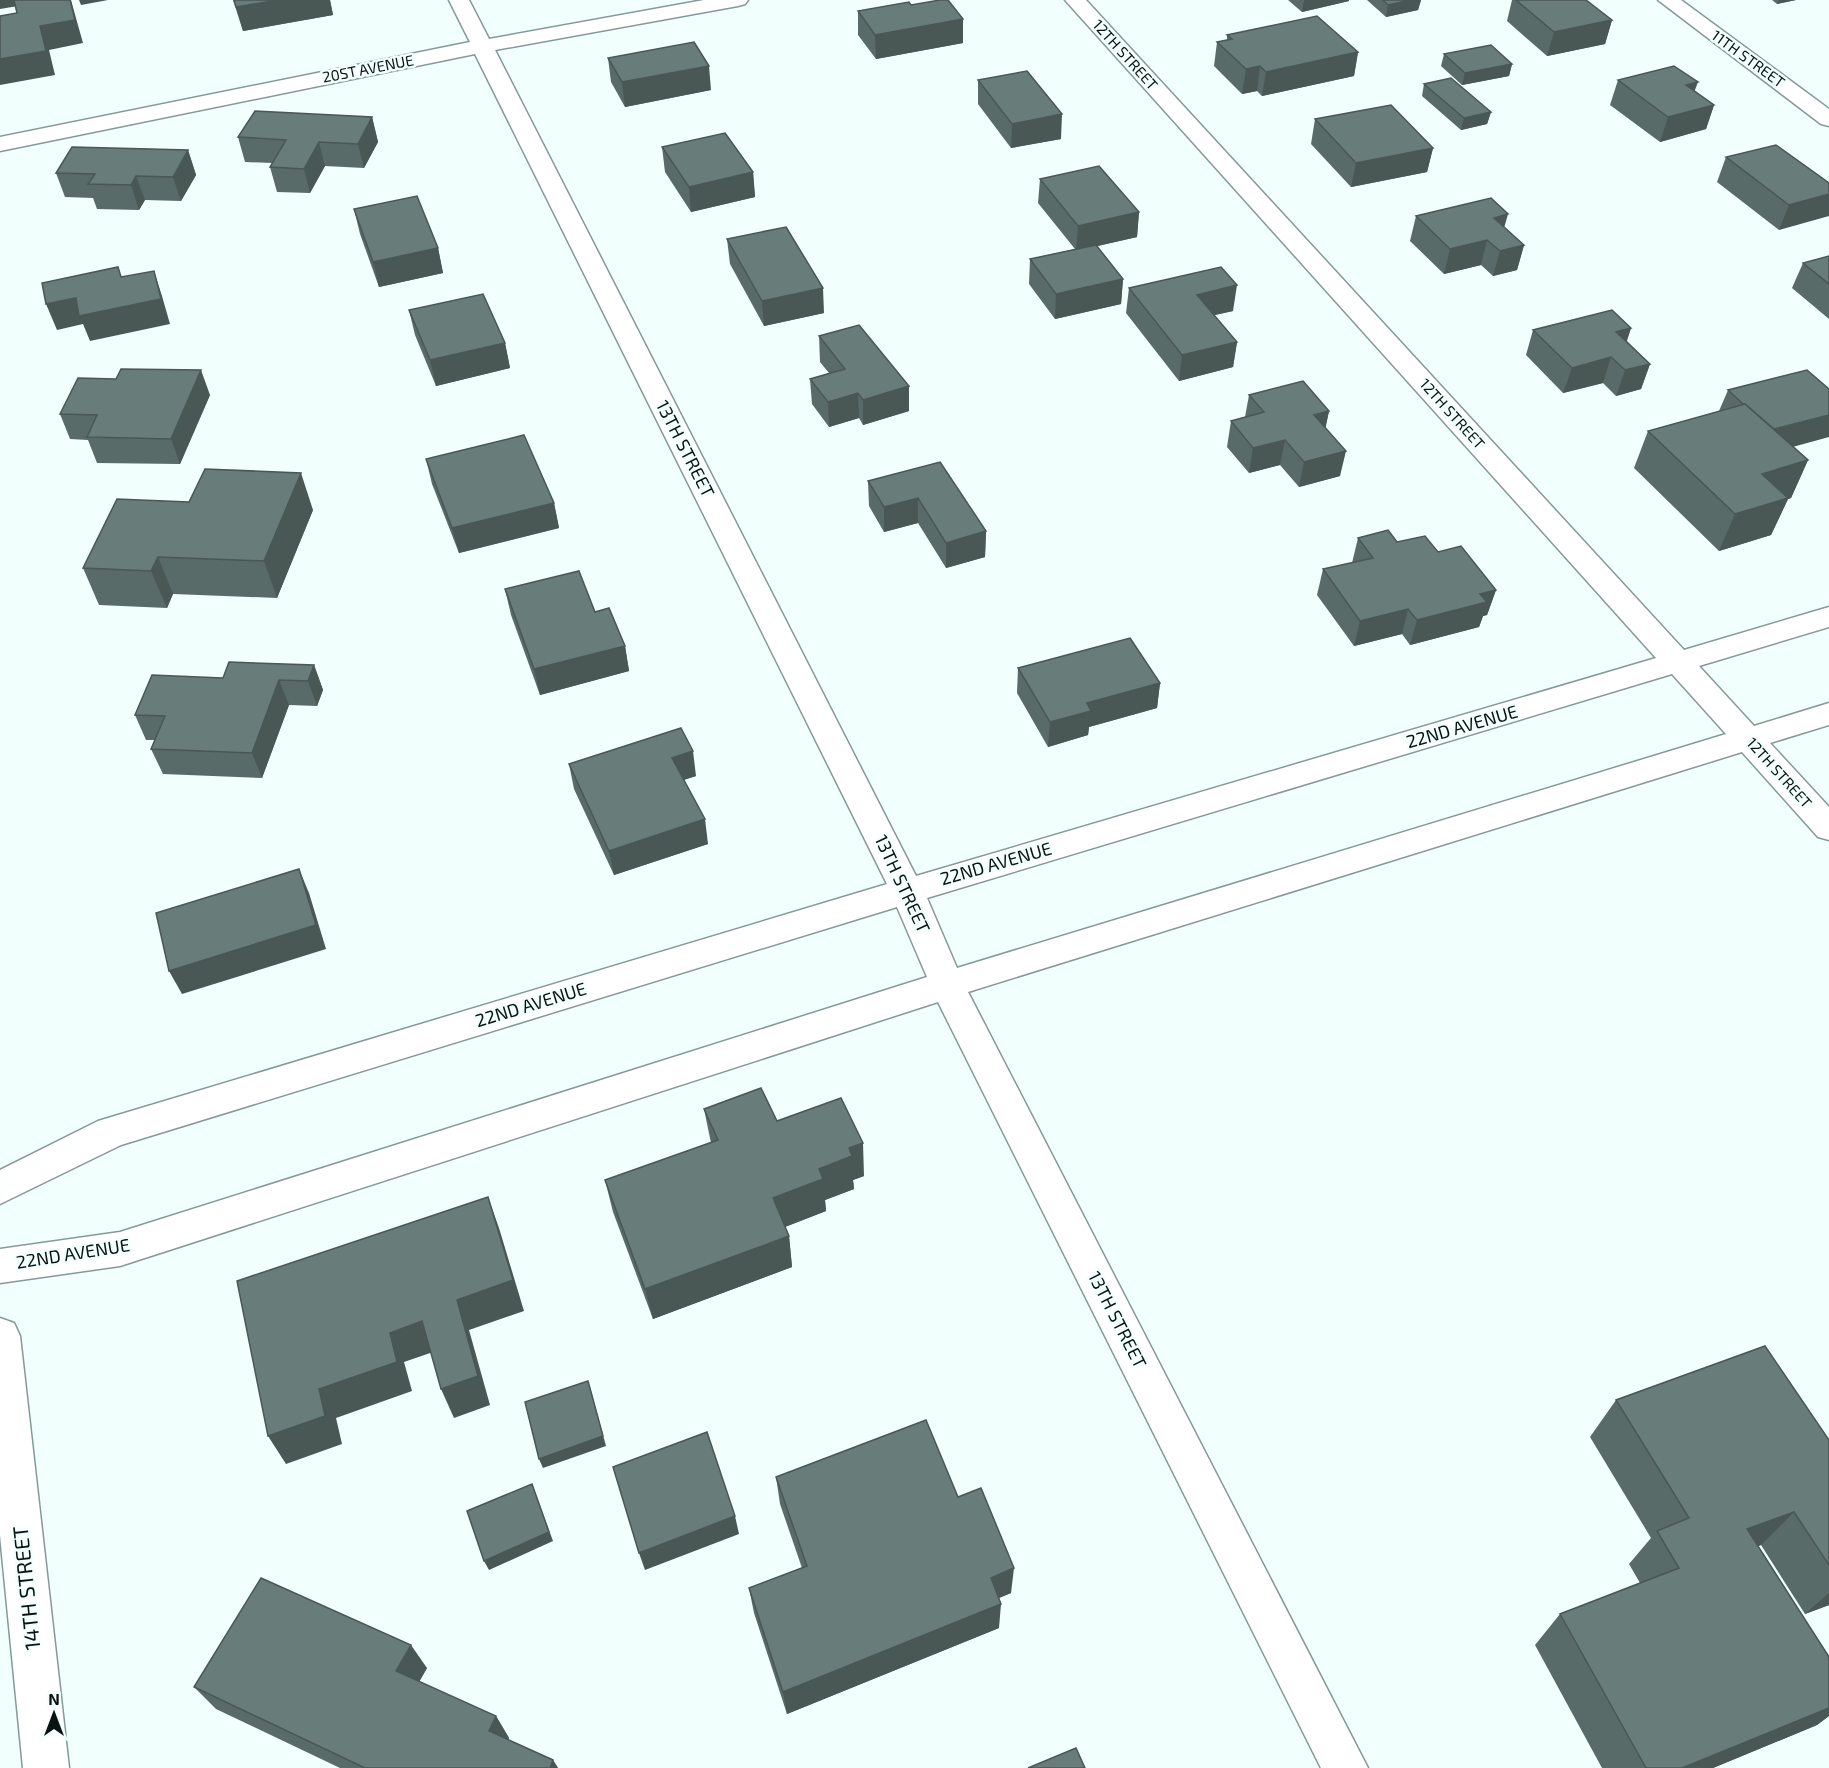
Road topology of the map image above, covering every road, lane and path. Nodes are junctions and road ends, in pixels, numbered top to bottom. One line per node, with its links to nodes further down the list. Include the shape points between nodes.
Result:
1 (459, 0): 5 (street, 13TH STREET)
2 (738, 0): 5 (street, 20ST AVENUE)
3 (1075, 0): 9 (street, 12TH STREET)
4 (1668, 0): 6 (street, 11TH STREET)
5 (483, 46): 7 (street, 20ST AVENUE); 13 (street, 13TH STREET)
6 (1829, 119)
7 (0, 144)
8 (1829, 617): 9 (street, 22ND AVENUE)
9 (1679, 662): 11 (street, 12TH STREET); 13 (street, 22ND AVENUE)
10 (1829, 714): 11 (street, 22ND AVENUE)
11 (1748, 739): 12 (street, 12TH STREET); 14 (street, 22ND AVENUE)
12 (1829, 828)
13 (907, 891): 14 (street, 13TH STREET); 15 (street, 22ND AVENUE, via 111,1132)
14 (946, 985): 16 (street, 22ND AVENUE, via 120,1249); 19 (street, 13TH STREET)
15 (0, 1188)
16 (0, 1266)
17 (0, 1336): 18 (street, 14TH STREET)
18 (46, 1768)
19 (1345, 1768)

